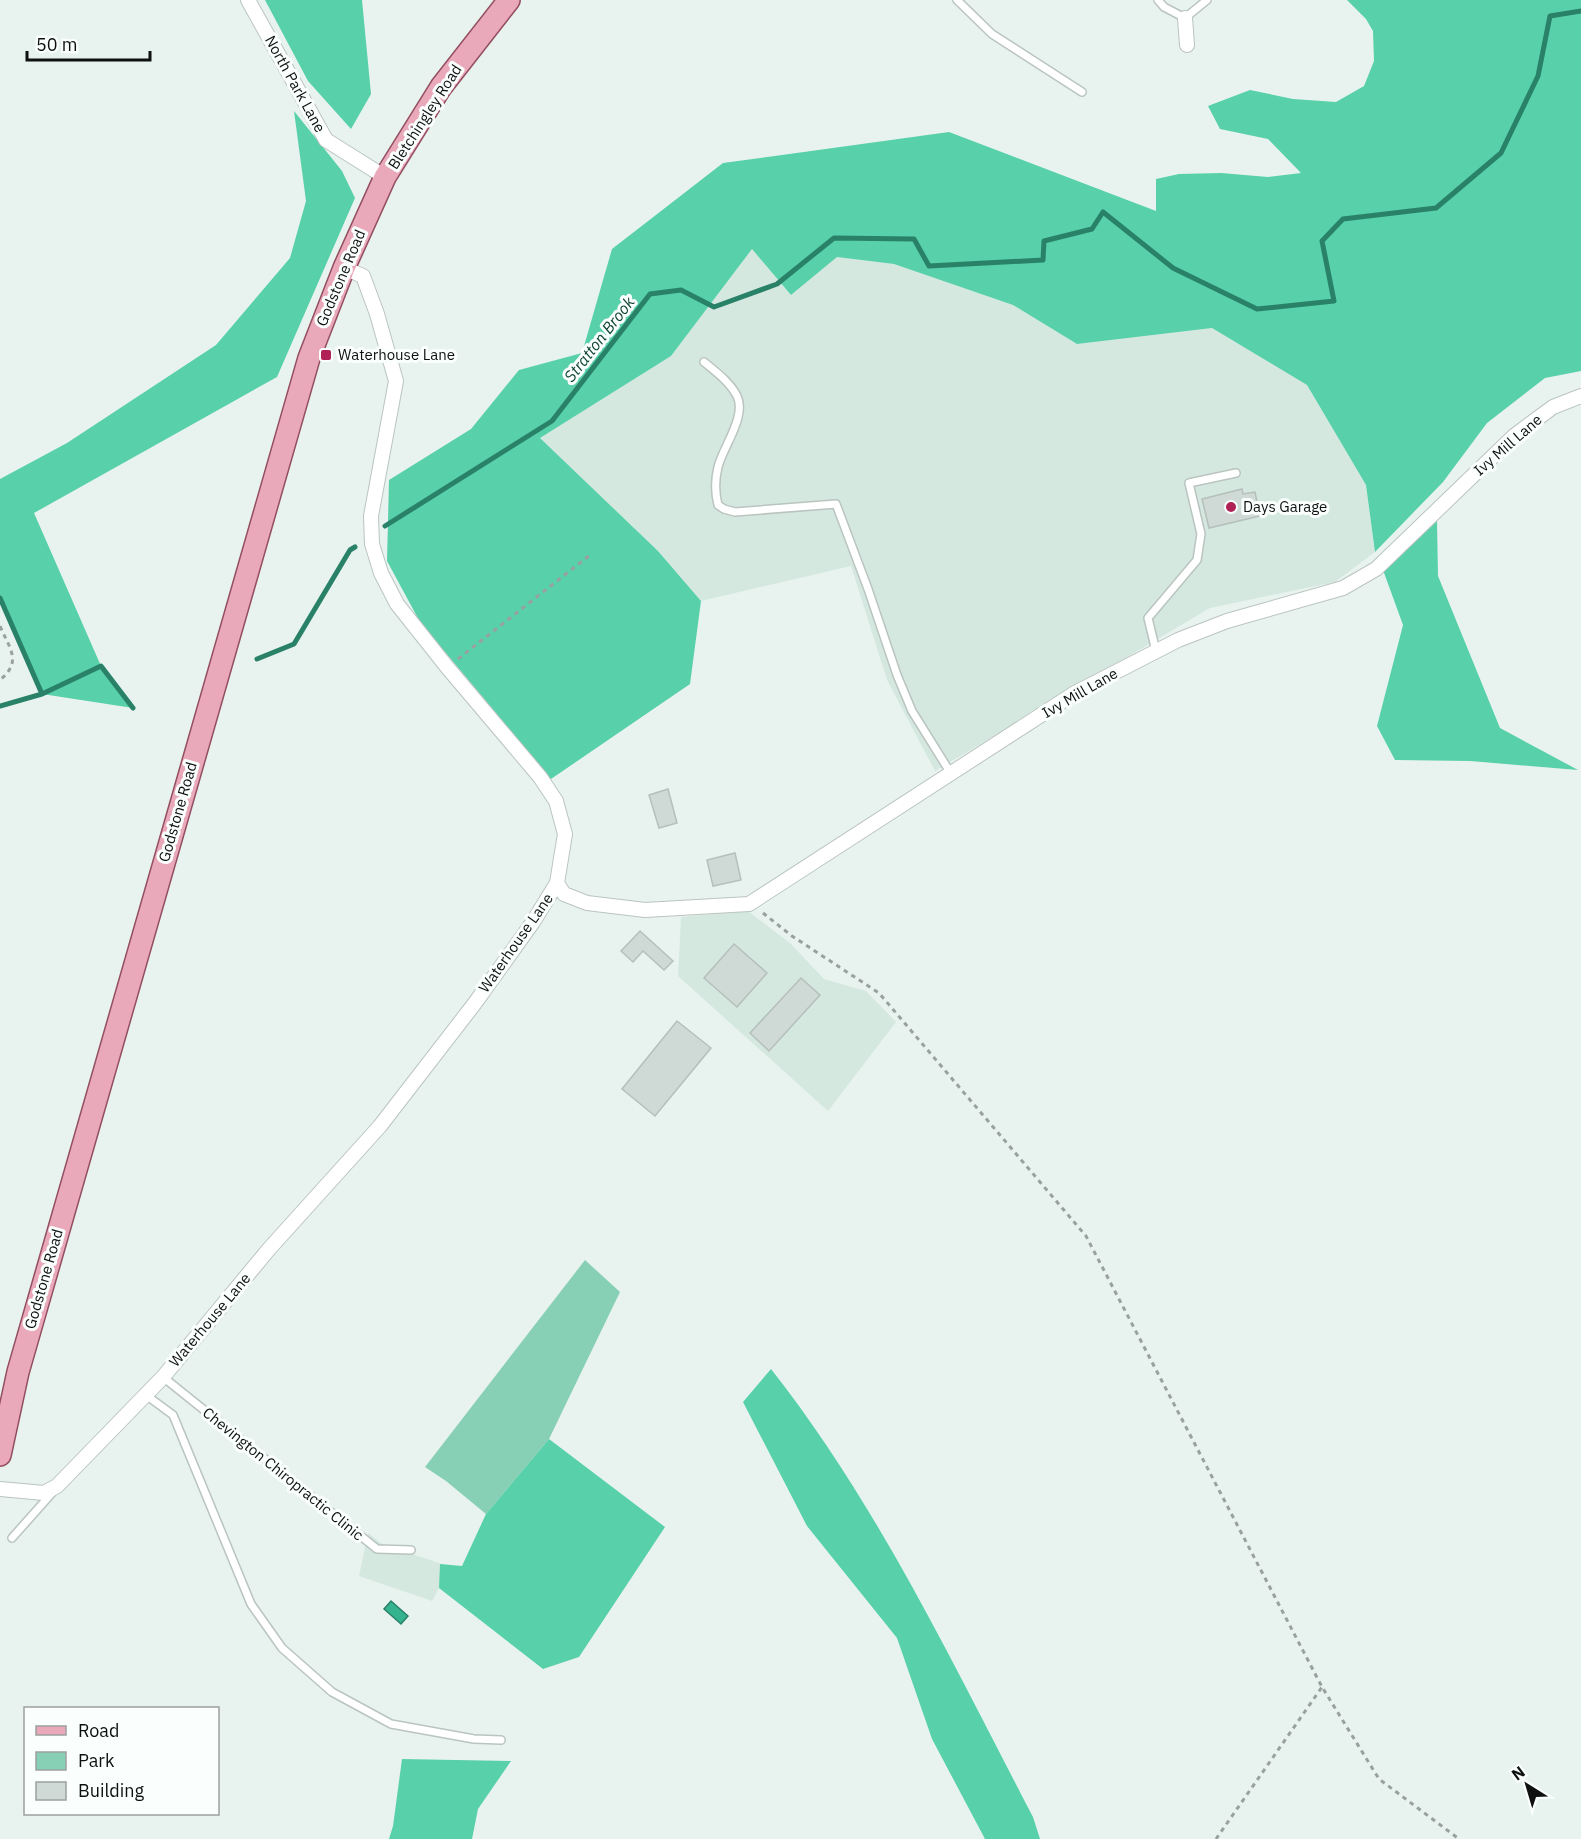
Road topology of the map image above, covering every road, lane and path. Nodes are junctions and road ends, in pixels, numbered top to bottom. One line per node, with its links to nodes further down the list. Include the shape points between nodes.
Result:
1 (248, 0): 9 (street, North Park Lane, via 326,140)
2 (509, 0): 9 (main road, Bletchingley Road, via 441,87)
3 (957, 0): 8 (lane, via 992,34)
4 (1158, 0): 6 (lane)
5 (1207, 0): 6 (lane)
6 (1185, 18): 7 (street)
7 (1187, 45)
8 (1082, 92)
9 (385, 177): 10 (main road, Godstone Road)
10 (344, 268): 17 (street, Waterhouse Lane, via 363,276 396,381 371,516 372,544 397,604); 24 (main road, Godstone Road, via 309,358 262,516 21,1360)
11 (704, 362): 19 (lane, via 725,380 739,399 740,409 718,465 718,504 735,512 836,504 912,711)
12 (1581, 396): 16 (street, Ivy Mill Lane, via 1552,407 1514,436 1376,569 1343,588 1227,621)
13 (1236, 473): 16 (lane, via 1189,483 1201,534 1197,560 1148,618)
14 (590, 555): 17 (path)
15 (0, 626): 18 (path, via 14,659 12,668)
16 (1156, 651): 19 (street, Ivy Mill Lane, via 1075,693)
17 (447, 667): 20 (street, Waterhouse Lane, via 556,801 565,834)
18 (0, 680)
19 (950, 772): 21 (street, Ivy Mill Lane)
20 (557, 883): 21 (street, Ivy Mill Lane, via 564,894 586,903 645,910); 22 (street, Waterhouse Lane, via 481,995 380,1126 268,1249)
21 (749, 904): 29 (path, via 879,993 1086,1236)
22 (163, 1377): 23 (street, Waterhouse Lane); 28 (lane, Chevington Chiropractic Clinic, via 376,1549)
23 (146, 1395): 25 (street, Waterhouse Lane); 30 (lane, via 173,1415 251,1604 282,1648 332,1692 391,1724)
24 (0, 1455)
25 (57, 1486): 26 (street, via 44,1493); 27 (lane)
26 (0, 1489)
27 (12, 1538)
28 (411, 1550)
29 (1322, 1687): 31 (path); 32 (path, via 1379,1779)
30 (501, 1740)
31 (1216, 1839)
32 (1459, 1839)

